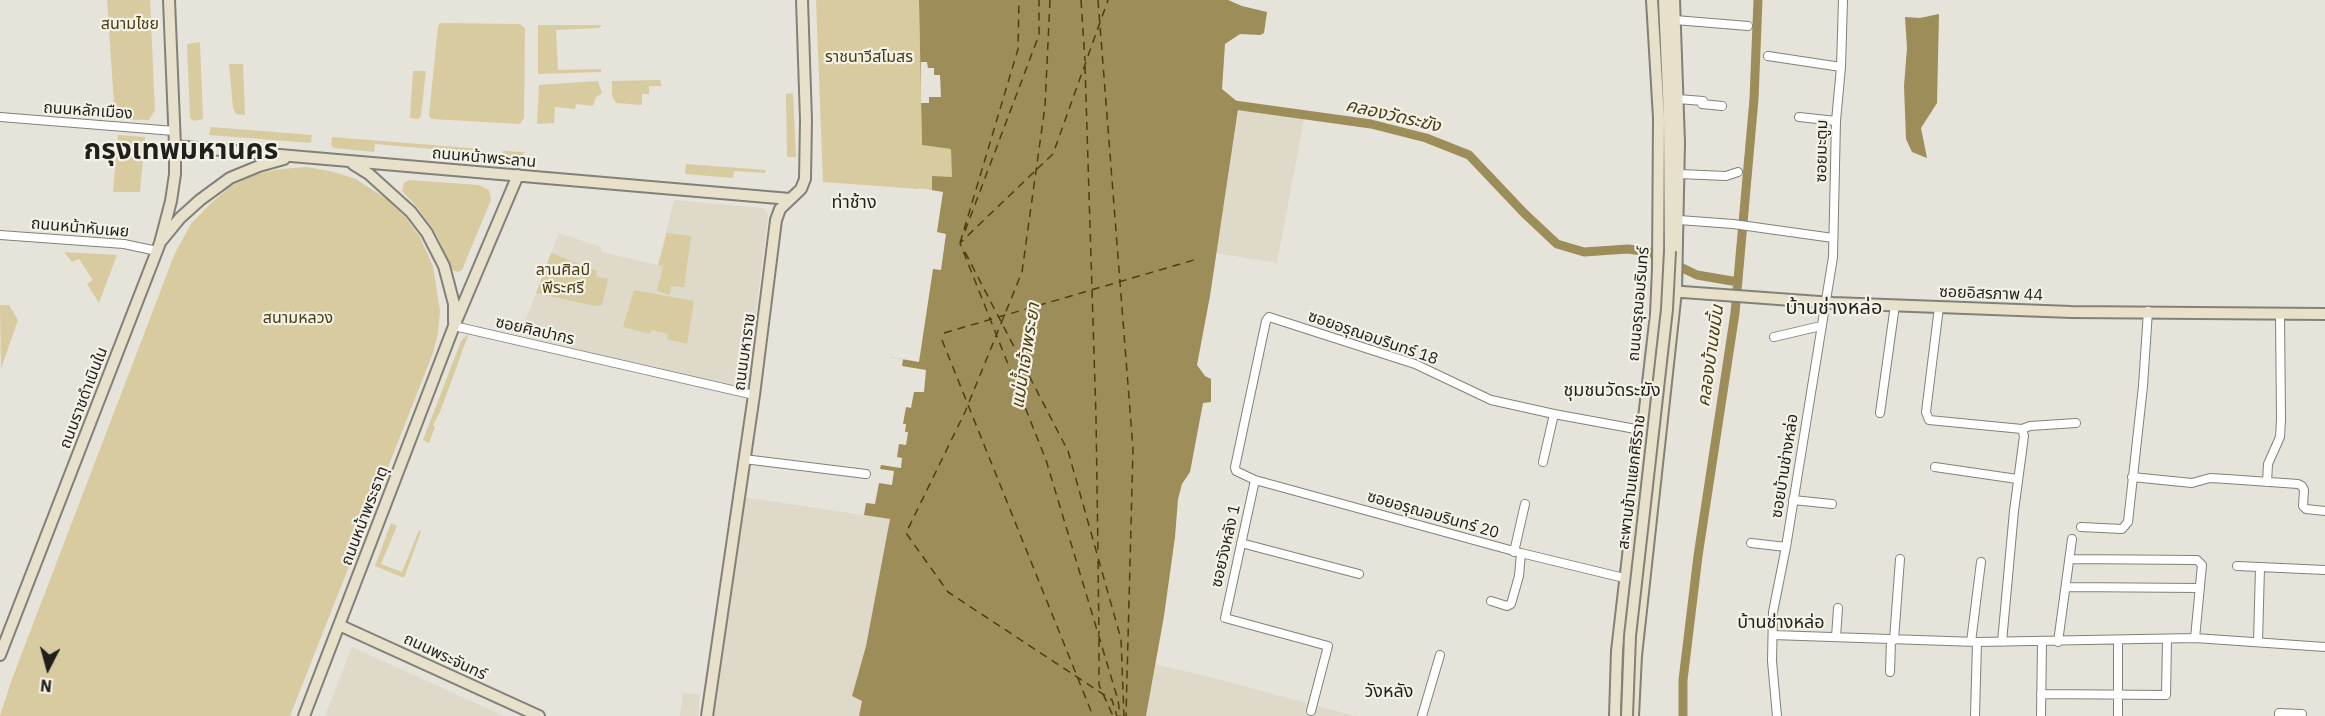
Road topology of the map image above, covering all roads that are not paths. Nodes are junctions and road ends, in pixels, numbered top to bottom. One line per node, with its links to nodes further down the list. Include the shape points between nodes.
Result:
1 (169, 0): 16 (street, ถนนราชดำเนินใน)
2 (802, 0): 23 (street, ถนนมหาราช, via 805,179)
3 (1652, 0): 28 (street, ถนนอรุณอมรินทร์, via 1659,118)
4 (1664, 0): 102 (street, สะพานข้ามแยกศิริราช, bridge, via 1669,279 1634,600)
5 (1674, 0): 7 (street, ถนนอรุณอมรินทร์)
6 (1843, 0): 10 (street, ซอยมะตูม)
7 (1675, 20): 8 (street); 11 (street, ถนนอรุณอมรินทร์)
8 (1748, 26)
9 (1768, 56): 10 (street)
10 (1841, 67): 15 (street, ซอยมะตูม)
11 (1678, 99): 12 (street); 21 (street, ถนนอรุณอมรินทร์)
12 (1722, 106)
13 (0, 117): 16 (street, ถนนหลักเมือง)
14 (1799, 117): 15 (street)
15 (1836, 121): 26 (street, ซอยมะตูม)
16 (174, 131): 17 (street, ถนนราชดำเนินใน)
17 (175, 146): 18 (street, ถนนหน้าพระลาน); 27 (street, ถนนราชดำเนินใน, via 171,201)
18 (290, 157): 19 (street, ถนนหน้าพระลาน); 27 (street, via 230,178 180,218)
19 (350, 162): 22 (street, ถนนหน้าพระลาน); 36 (street, ถนนหน้าพระธาตุ, via 411,212 427,233 444,266 454,304)
20 (1737, 172): 21 (street, via 1726,176)
21 (1679, 174): 24 (street, ถนนอรุณอมรินทร์)
22 (518, 175): 23 (street, ถนนหน้าพระลาน); 36 (street, ถนนหน้าพระธาตุ)
23 (790, 199): 39 (street, ถนนมหาราช, via 780,209 776,222)
24 (1679, 220): 26 (street); 29 (street, ถนนอรุณอมรินทร์)
25 (0, 235): 27 (street, ถนนหน้าหับเผย)
26 (1833, 238): 30 (street, ซอยมะตูม)
27 (159, 247): 90 (street, ถนนราชดำเนินใน)
28 (1657, 289): 29 (street, ซอยอิสรภาพ 44); 44 (street, ถนนอรุณอมรินทร์)
29 (1676, 291): 30 (street, ซอยอิสรภาพ 44); 45 (street, ถนนอรุณอมรินทร์)
30 (1827, 302): 31 (street, ซอยอิสรภาพ 44); 37 (street, ซอยบ้านช่างหล่อ)
31 (1895, 305): 32 (street, ซอยอิสรภาพ 44); 40 (street)
32 (1939, 307): 33 (street, ซอยอิสรภาพ 44); 43 (street, via 1927,418)
33 (2148, 311): 34 (street, ซอยอิสรภาพ 44); 51 (street)
34 (2280, 314): 35 (street, ซอยอิสรภาพ 44); 54 (street, via 2280,437 2268,465)
35 (2325, 314)
36 (454, 326): 39 (street, ซอยศิลปากร); 77 (street, ถนนหน้าพระธาตุ)
37 (1821, 326): 38 (street); 55 (street, ซอยบ้านช่างหล่อ)
38 (1774, 337)
39 (754, 395): 46 (street, ถนนมหาราช)
40 (1880, 413)
41 (1554, 414): 44 (street, ซอยอรุณอมรินทร์ 18); 47 (street); 49 (street, ซอยอรุณอมรินทร์ 18, via 1491,400 1415,364 1269,317)
42 (2076, 423): 43 (street)
43 (2022, 429): 52 (street)
44 (1641, 430): 45 (street); 72 (street, ถนนอรุณอมรินทร์)
45 (1661, 433): 103 (street, ถนนอรุณอมรินทร์)
46 (744, 459): 50 (street); 99 (street, ถนนมหาราช)
47 (1543, 462)
48 (1935, 467): 52 (street)
49 (1236, 471): 53 (street, ซอยอรุณอมรินทร์ 20)
50 (866, 474)
51 (2132, 477): 54 (street, via 2192,483 2210,478); 59 (street, via 2127,526)
52 (2018, 479): 85 (street)
53 (1255, 480): 61 (street, ซอยวังหลัง 1); 64 (street, ซอยอรุณอมรินทร์ 20)
54 (2267, 482): 58 (street, via 2302,486 2303,506)
55 (1793, 500): 57 (street); 63 (street, ซอยบ้านช่างหล่อ)
56 (1524, 504): 64 (street)
57 (1832, 504)
58 (2325, 511)
59 (2081, 527)
60 (2072, 539): 66 (street)
61 (1241, 543): 71 (street); 95 (street, ซอยวังหลัง 1, via 1225,618 1328,646)
62 (1751, 543): 63 (street)
63 (1786, 547): 78 (street, ซอยบ้านช่างหล่อ, via 1773,612)
64 (1518, 552): 72 (street, ซอยอรุณอมรินทร์ 20); 75 (street, via 1519,576 1511,604)
65 (1900, 559): 81 (street)
66 (2070, 559): 73 (street); 74 (street, via 2197,560 2202,565)
67 (1981, 562): 84 (street)
68 (2237, 566): 69 (street)
69 (2260, 567): 70 (street); 88 (street)
70 (2325, 570)
71 (1359, 573)
72 (1624, 578): 101 (street, ถนนอรุณอมรินทร์)
73 (2066, 587): 74 (street); 87 (street)
74 (2200, 588): 80 (street)
75 (1491, 601)
76 (1838, 608): 79 (street)
77 (339, 625): 97 (street, ถนนหน้าพระธาตุ); 98 (street, ถนนพระจันทร์)
78 (1773, 635): 79 (street); 104 (street, ซอยบ้านช่างหล่อ)
79 (1836, 637): 81 (street)
80 (2195, 638): 83 (street); 88 (street)
81 (1893, 640): 84 (street); 92 (street)
82 (2118, 640): 83 (street); 87 (street); 94 (street)
83 (2167, 640): 94 (street, via 2166,695)
84 (1974, 642): 85 (street); 105 (street)
85 (2002, 642): 86 (street)
86 (2042, 642): 87 (street); 93 (street)
87 (2058, 642)
88 (2258, 642): 89 (street)
89 (2325, 647)
90 (0, 653)
91 (1440, 655): 100 (street)
92 (1890, 672)
93 (2041, 694): 94 (street); 106 (street)
94 (2118, 694): 107 (street)
95 (1311, 711)
96 (2302, 714): 108 (street)
97 (304, 716)
98 (539, 716)
99 (707, 716)
100 (1422, 716)
101 (1615, 716)
102 (1627, 716)
103 (1633, 716)
104 (1777, 716)
105 (1975, 716)
106 (2041, 716)
107 (2118, 716)
108 (2279, 716)

